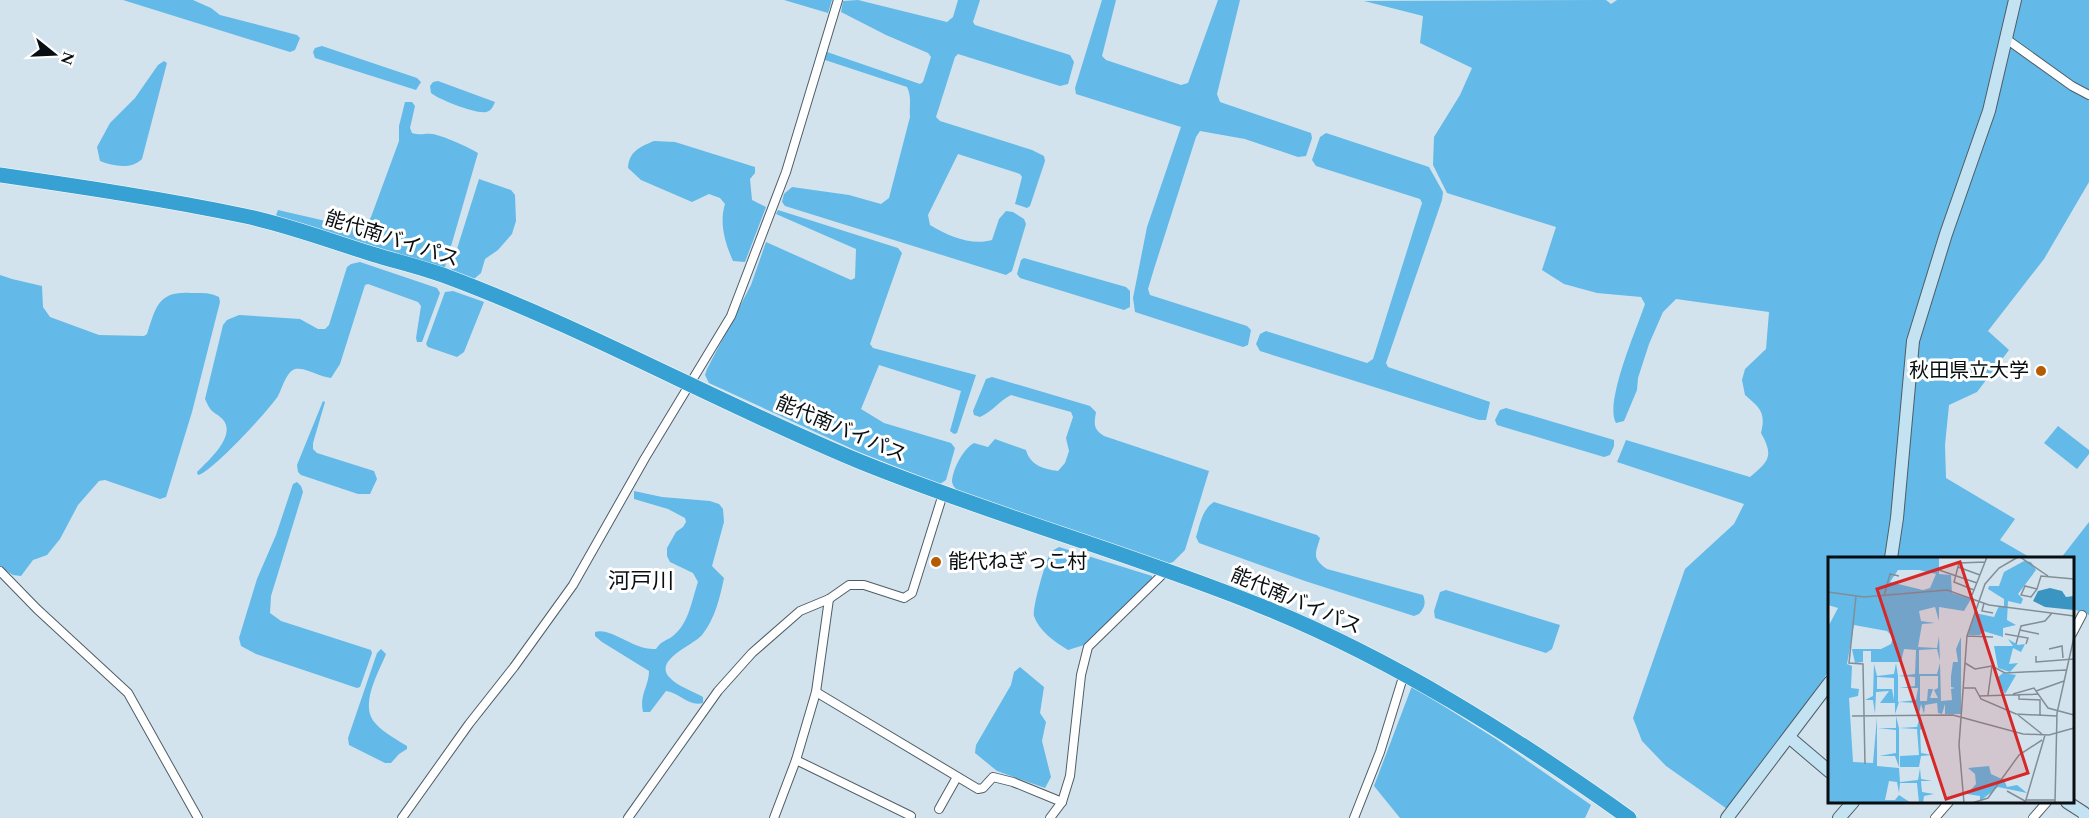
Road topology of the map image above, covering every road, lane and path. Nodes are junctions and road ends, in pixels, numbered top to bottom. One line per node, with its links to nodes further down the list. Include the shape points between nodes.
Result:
1 (838, 0): 6 (street, via 774,206 731,316)
2 (2015, 0): 3 (street)
3 (2005, 38): 4 (street); 8 (street, via 1989,111 1913,341)
4 (2089, 95)
5 (0, 175): 6 (highway, 能代南バイパス, via 249,217 446,276)
6 (691, 385): 7 (highway, 能代南バイパス, via 838,452); 29 (street, via 573,585)
7 (943, 494): 10 (highway, 能代南バイパス); 11 (street, via 912,593 904,598 864,585 849,585)
8 (1891, 557)
9 (0, 570): 28 (street, via 44,617 128,693)
10 (1166, 571): 14 (highway, 能代南バイパス, via 1263,607); 21 (street, via 1088,648 1080,675 1070,776)
11 (828, 598): 16 (street); 30 (street, via 800,611 724,683)
12 (2082, 615): 13 (street)
13 (2074, 632)
14 (1404, 674): 33 (street); 34 (highway, 能代南バイパス, via 1531,749)
15 (1828, 684): 17 (street)
16 (816, 692): 18 (street); 20 (street)
17 (1790, 738): 19 (street); 35 (street)
18 (796, 760): 27 (street); 31 (street)
19 (1828, 770)
20 (957, 777): 21 (street, via 978,789 993,777); 26 (street)
21 (1062, 802): 32 (street)
22 (1851, 803): 36 (street)
23 (1947, 803): 37 (street)
24 (2045, 803): 38 (street)
25 (2070, 803): 39 (street)
26 (939, 809)
27 (911, 816)
28 (198, 818)
29 (402, 818)
30 (628, 818)
31 (774, 818)
32 (1050, 818)
33 (1354, 818)
34 (1629, 818)
35 (1727, 818)
36 (1839, 818)
37 (1935, 818)
38 (2033, 818)
39 (2085, 818)

